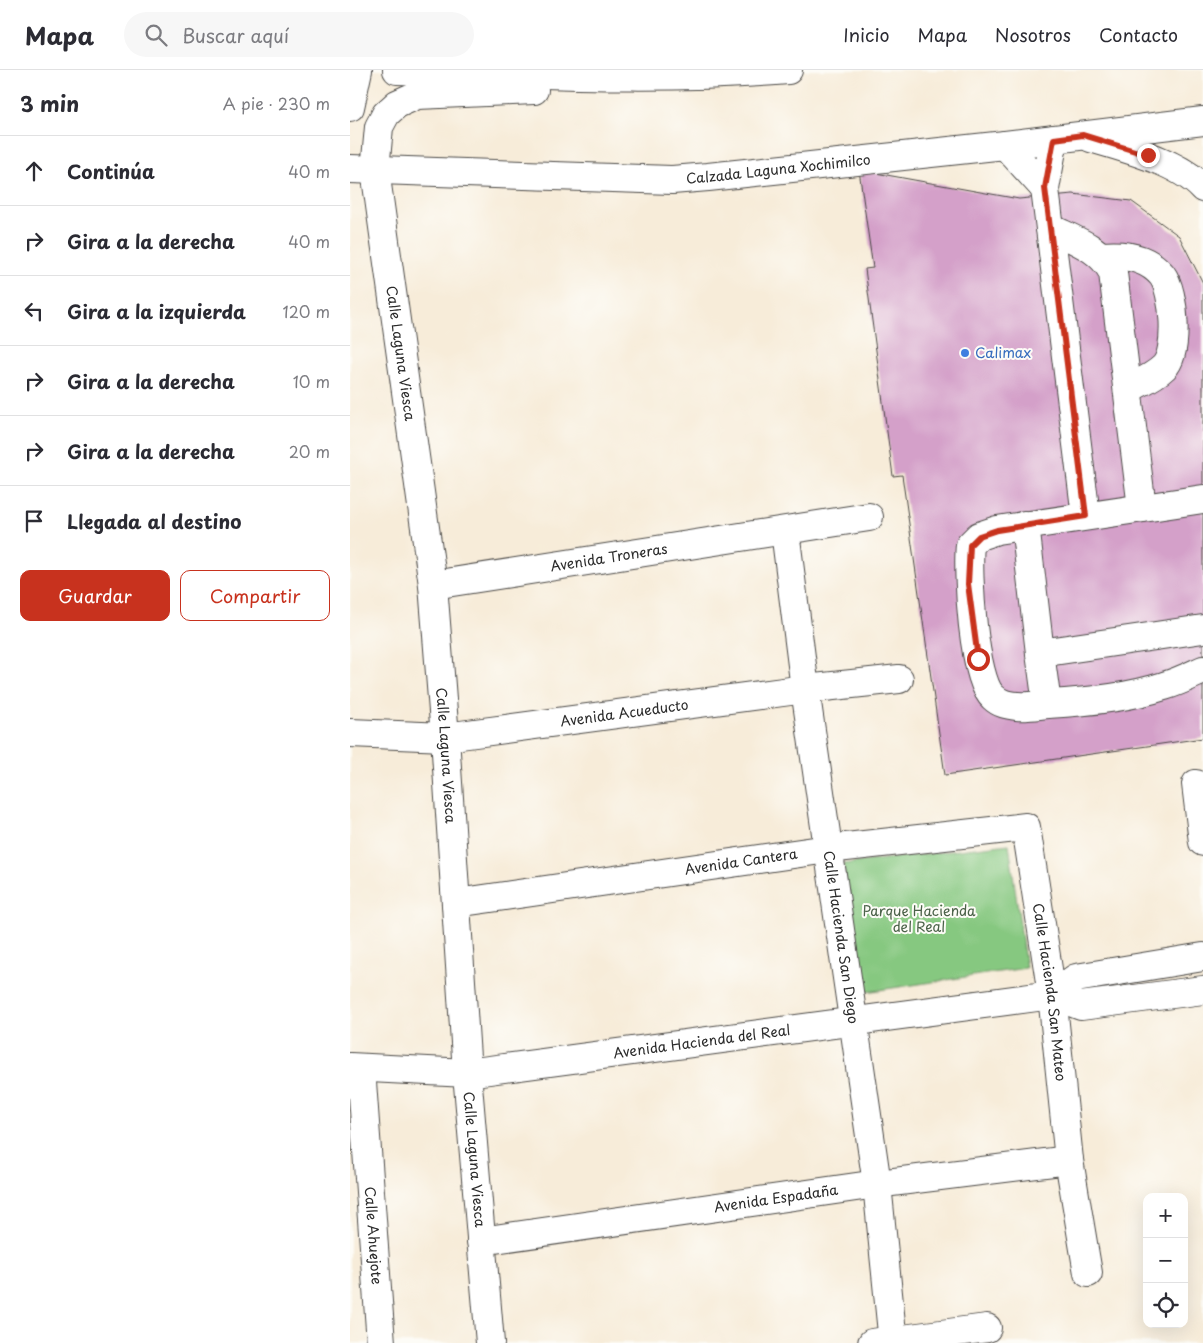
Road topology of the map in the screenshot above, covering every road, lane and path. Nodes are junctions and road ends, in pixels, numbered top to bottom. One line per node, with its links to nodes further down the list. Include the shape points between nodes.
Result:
1 (358, 70): 7 (street)
2 (397, 70): 5 (street)
3 (788, 70): 4 (street)
4 (752, 71): 6 (street)
5 (640, 73): 6 (street)
6 (691, 76): 12 (street, Calle Laguna Viesca, via 646,86 417,95 397,104 386,114)
7 (350, 107)
8 (1203, 121): 9 (street, Calzada Laguna Xochimilco)
9 (1083, 135): 10 (street, Calzada Laguna Xochimilco); 14 (street, via 1148,155 1195,180)
10 (1054, 139): 11 (street, Calzada Laguna Xochimilco); 13 (street)
11 (1006, 145): 12 (street, Calzada Laguna Xochimilco, via 672,180); 13 (street)
12 (363, 169): 24 (street, Calle Laguna Viesca)
13 (1045, 188): 15 (street)
14 (1203, 188)
15 (1050, 228): 16 (street); 21 (street)
16 (1102, 256): 17 (street, via 1113,274); 17 (street, via 1135,257 1162,276 1169,291 1174,328 1172,352 1165,367)
17 (1128, 389): 19 (street)
18 (1203, 498): 19 (street)
19 (1142, 508): 21 (street)
20 (869, 516): 23 (street, Avenida Troneras)
21 (1086, 516): 22 (street)
22 (1025, 525): 26 (street); 30 (street, via 979,536 970,545 970,593 978,659 990,696 999,703 1019,706)
23 (785, 531): 24 (street, Avenida Troneras); 29 (street, Calle Hacienda San Diego)
24 (433, 585): 32 (street, Calle Laguna Viesca)
25 (1203, 630): 26 (street)
26 (1040, 653): 30 (street)
27 (1203, 670): 30 (street, via 1162,687 1116,697)
28 (899, 678): 29 (street, Avenida Acueducto)
29 (805, 689): 32 (street, Avenida Acueducto); 36 (street, Calle Hacienda San Diego)
30 (1048, 704)
31 (350, 733): 32 (street, Avenida Acueducto)
32 (445, 737): 37 (street, Calle Laguna Viesca)
33 (1196, 784): 35 (street)
34 (1026, 827): 36 (street, Avenida Cantera); 40 (street, Calle Hacienda San Mateo)
35 (1203, 842)
36 (828, 849): 37 (street, Avenida Cantera); 41 (street, Calle Hacienda San Diego)
37 (456, 903): 43 (street, Calle Laguna Viesca)
38 (1203, 958): 40 (street, Avenida Hacienda del Real, via 1076,978)
39 (1203, 990): 40 (street, Avenida Hacienda del Real, via 1081,1006)
40 (1052, 995): 41 (street, Avenida Hacienda del Real); 44 (street, Calle Hacienda San Mateo)
41 (854, 1021): 43 (street, Avenida Hacienda del Real); 45 (street, Calle Hacienda San Diego)
42 (356, 1067): 43 (street, Avenida Hacienda del Real); 50 (street, Calle Ahuejote)
43 (466, 1073): 46 (street, Calle Laguna Viesca)
44 (1069, 1160): 45 (street, Avenida Espadaña); 47 (street, Calle Hacienda San Mateo)
45 (877, 1184): 46 (street, Avenida Espadaña); 49 (street, Calle Hacienda San Diego)
46 (482, 1241): 51 (street, Calle Laguna Viesca)
47 (1088, 1273)
48 (987, 1328): 49 (street)
49 (886, 1342)
50 (381, 1343)
51 (490, 1343)

